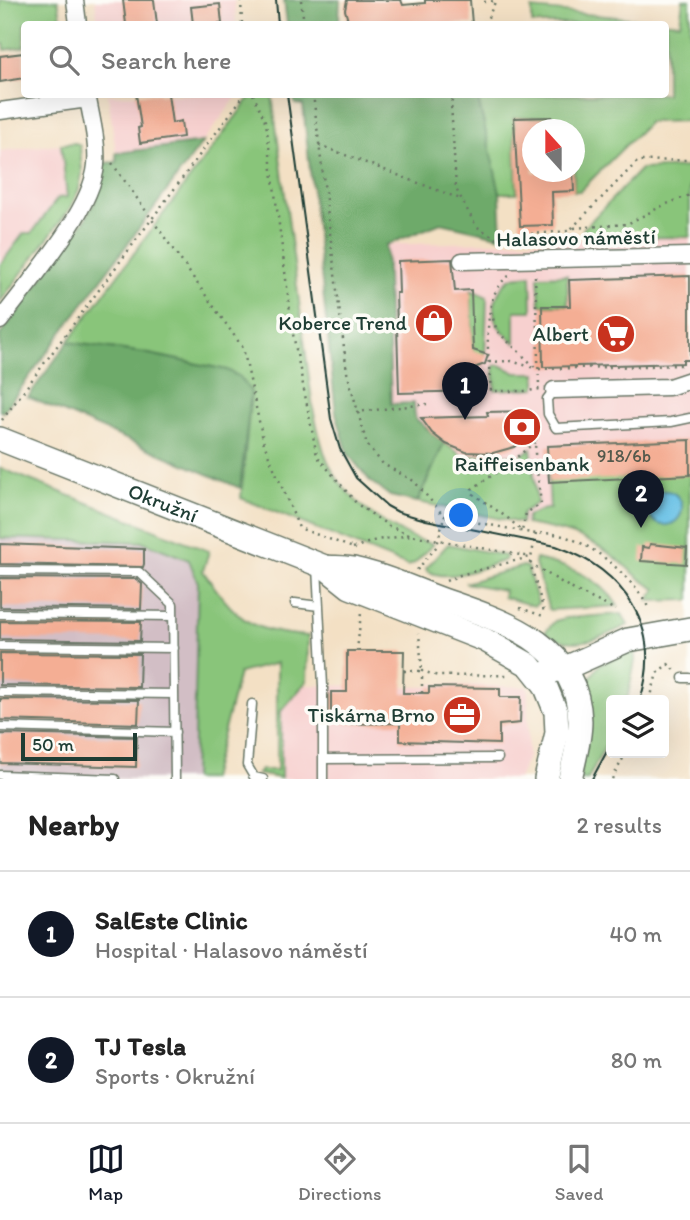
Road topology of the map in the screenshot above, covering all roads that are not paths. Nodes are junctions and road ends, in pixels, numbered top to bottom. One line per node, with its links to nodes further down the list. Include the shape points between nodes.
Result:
1 (75, 0): 2 (street)
2 (78, 21)
3 (81, 98): 5 (street)
4 (88, 98): 8 (street, via 96,165 91,189 79,213)
5 (0, 110)
6 (690, 256): 7 (street, Halasovo náměstí)
7 (463, 261)
8 (0, 321)
9 (690, 380): 10 (street, via 669,387)
10 (554, 390): 11 (lane, via 547,399 556,428)
11 (690, 418)
12 (0, 439): 13 (street, Okružní)
13 (321, 565): 16 (lane); 21 (street, Okružní, via 356,569 402,585 480,613); 26 (street, Okružní, via 350,587 485,640 522,660)
14 (0, 571): 18 (lane, via 139,572 173,604)
15 (295, 603): 16 (lane)
16 (319, 606): 35 (lane)
17 (0, 614): 18 (lane)
18 (173, 616): 23 (lane)
19 (690, 629): 20 (street)
20 (628, 639): 21 (street, via 576,648); 24 (street)
21 (539, 642): 25 (street, Okružní)
22 (0, 646): 23 (lane)
23 (174, 648): 28 (lane)
24 (606, 649): 25 (street); 30 (street, via 587,673)
25 (563, 669): 26 (street); 29 (street); 30 (street, Okružní)
26 (525, 671): 29 (street, via 545,685)
27 (0, 692): 28 (lane)
28 (174, 694): 33 (lane)
29 (552, 701): 41 (street, via 557,733)
30 (577, 702): 42 (street, via 579,736)
31 (251, 704): 39 (lane, via 247,765 251,775)
32 (0, 727): 33 (lane)
33 (174, 732): 38 (lane)
34 (498, 758): 35 (lane)
35 (324, 759): 40 (lane)
36 (0, 775): 37 (lane)
37 (116, 779)
38 (175, 779)
39 (263, 779)
40 (323, 779)
41 (546, 779)
42 (570, 779)

